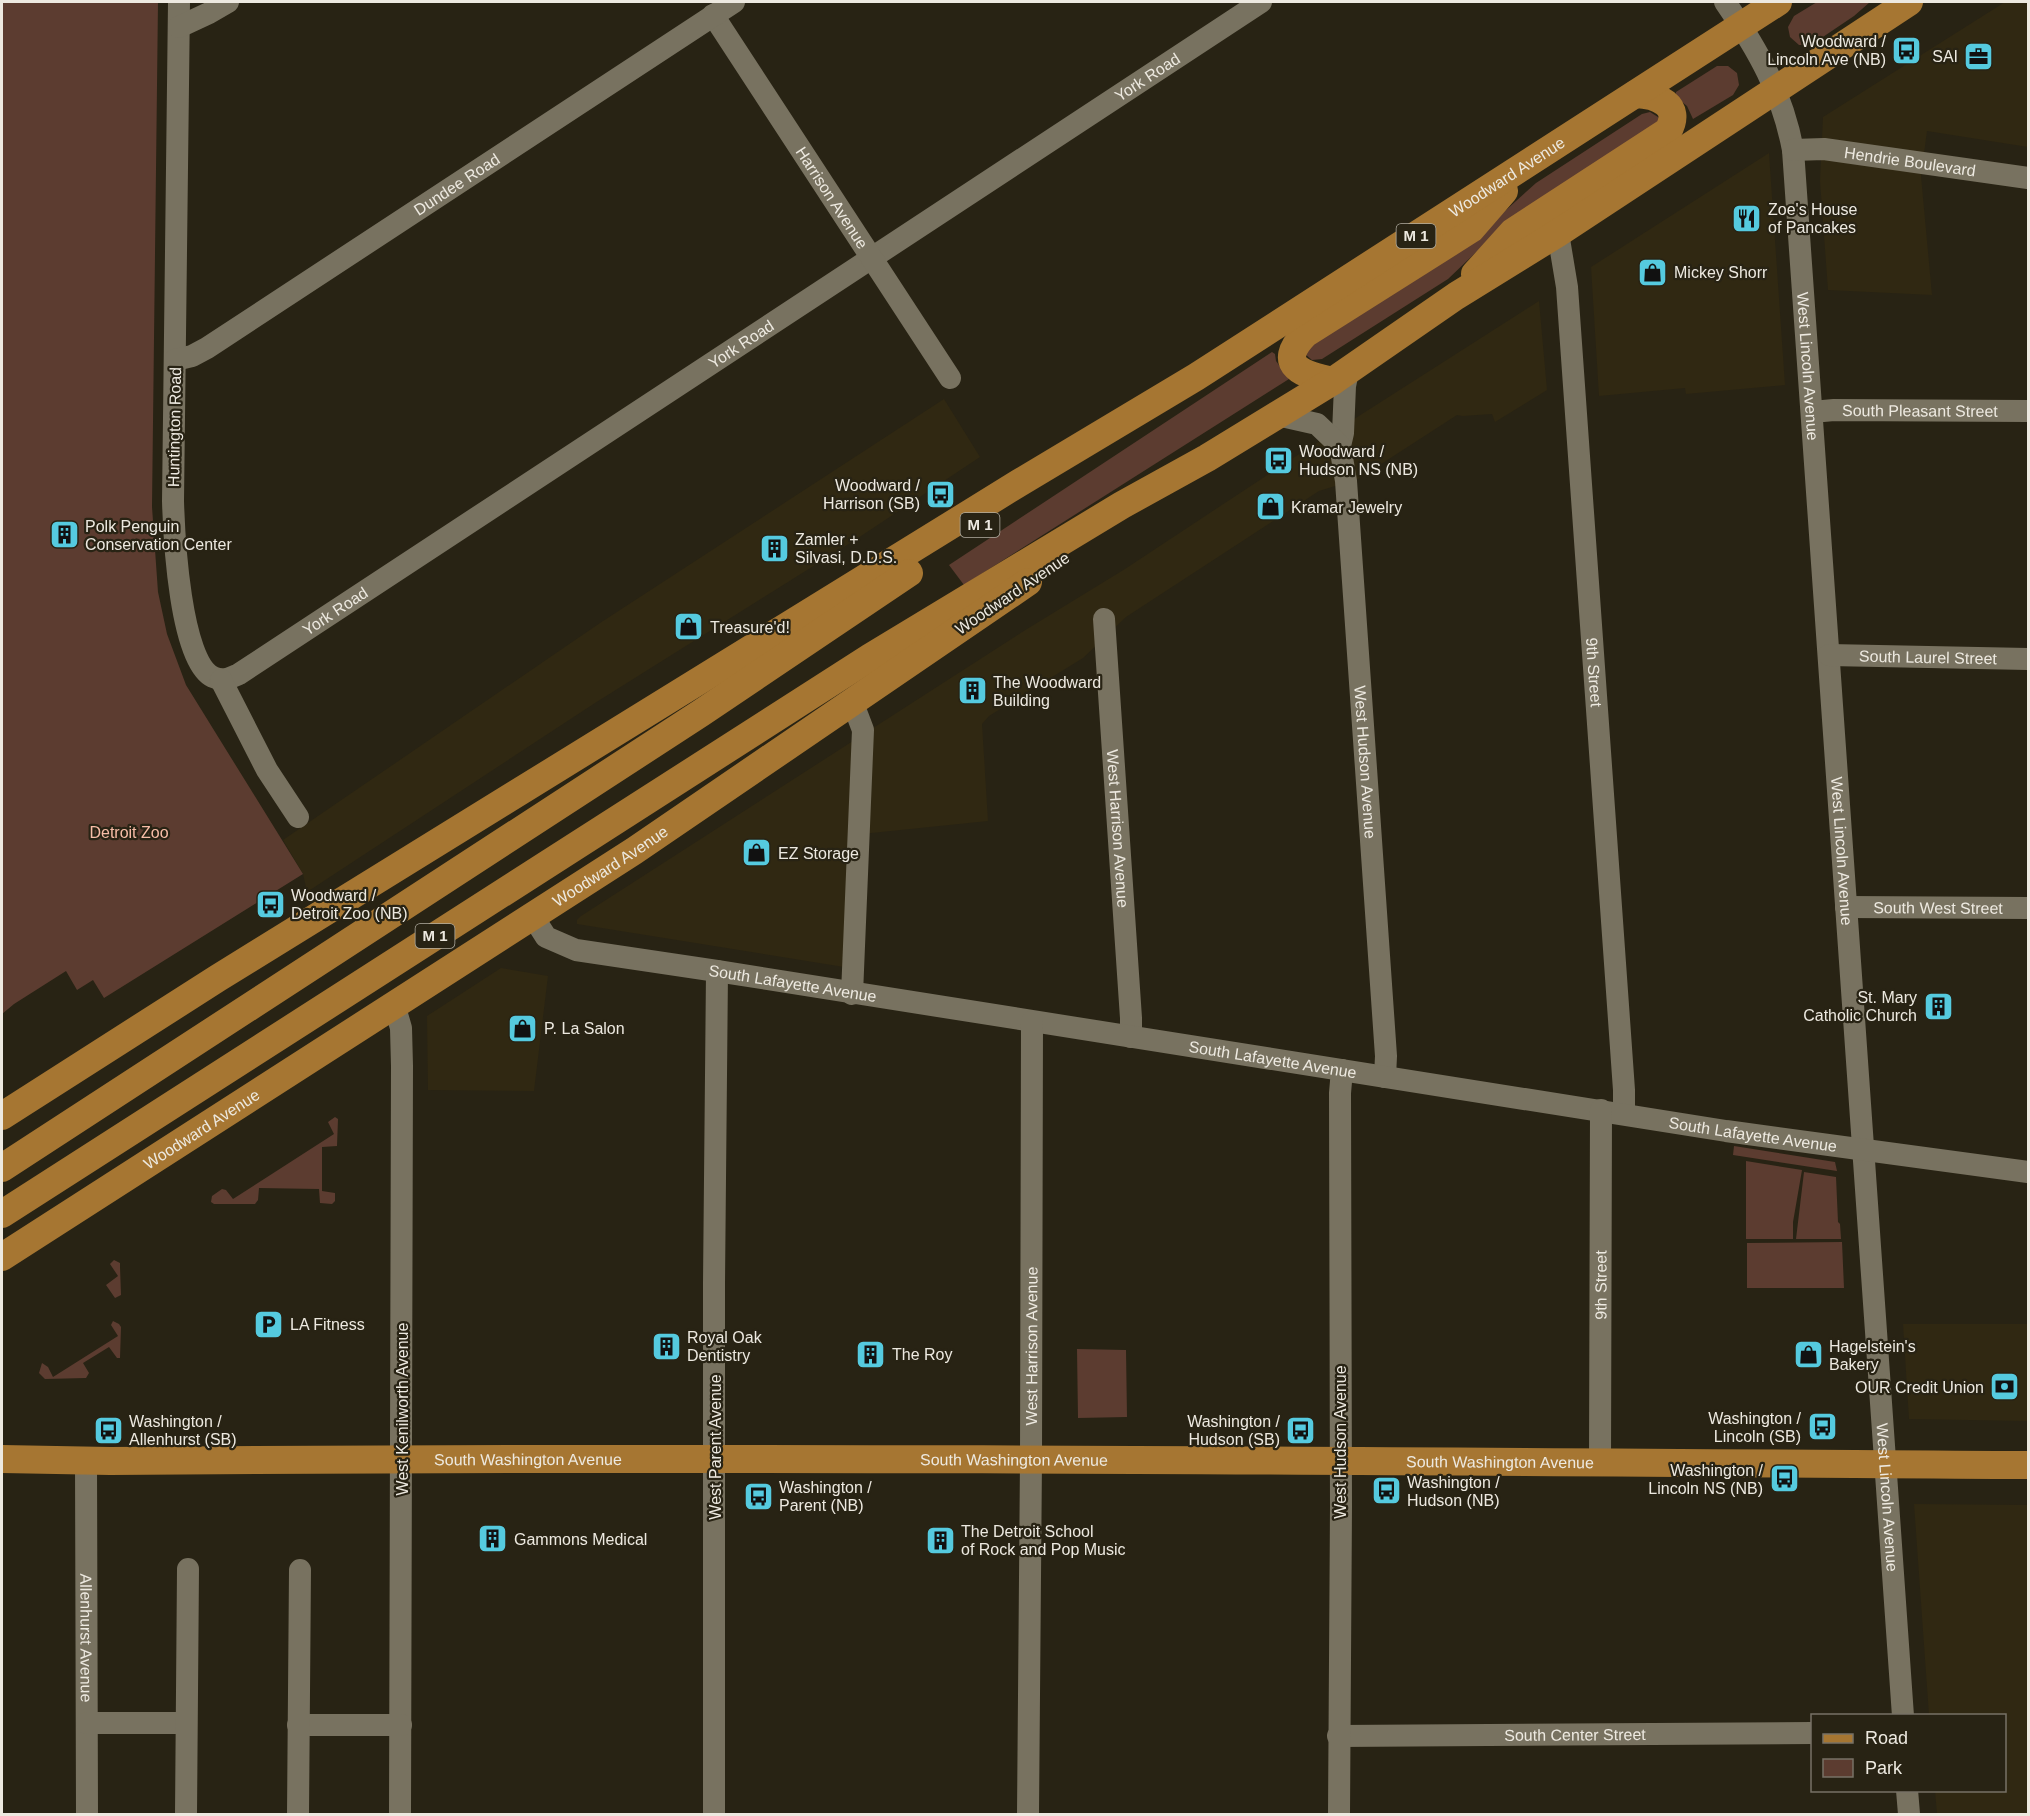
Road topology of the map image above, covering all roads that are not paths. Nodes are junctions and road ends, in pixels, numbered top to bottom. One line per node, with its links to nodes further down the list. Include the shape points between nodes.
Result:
1 (179, 2): 10 (street, Huntington Road)
2 (228, 2): 10 (street)
3 (734, 2): 8 (street, Dundee Road)
4 (1261, 2): 17 (street, York Road)
5 (1725, 2): 9 (street, West Lincoln Avenue)
6 (1778, 2): 9 (main road, Woodward Avenue / M 1)
7 (1898, 6): 11 (main road, M 1)
8 (713, 15): 17 (street, Harrison Avenue); 19 (street, Dundee Road, via 207,348)
9 (1741, 25): 11 (street, West Lincoln Avenue); 12 (main road, Woodward Avenue / M 1)
10 (178, 27): 19 (street, Huntington Road)
11 (1776, 89): 13 (street, West Lincoln Avenue); 16 (main road, M 1)
12 (1636, 94): 14 (main road, Woodward Avenue / M 1); 18 (main road, via 1657,97 1667,104 1672,114 1668,131 1513,232)
13 (1793, 150): 15 (street, Hendrie Boulevard, via 1824,149); 24 (street, West Lincoln Avenue)
14 (1525, 166): 20 (main road, via 1471,229 1295,344 1291,354 1301,371 1314,377); 22 (main road, Woodward Avenue / M 1)
15 (2028, 178)
16 (1558, 233): 18 (main road, M 1); 44 (street, 9th Street, via 1567,287 1624,1090)
17 (871, 257): 21 (street, Harrison Avenue); 31 (street, York Road, via 239,674)
18 (1456, 296): 20 (main road, Woodward Avenue / M 1)
19 (175, 360): 31 (street, Huntington Road, via 172,501 178,585 200,664 204,671)
20 (1341, 376): 25 (main road, Woodward Avenue / M 1); 26 (street, West Hudson Avenue, via 1345,386)
21 (950, 378)
22 (1175, 390): 45 (main road, Woodward Avenue, via 218,978); 47 (main road, Woodward Avenue / M 1, via 701,713)
23 (2028, 411): 24 (street, South Pleasant Street)
24 (1812, 412): 29 (street, West Lincoln Avenue)
25 (1277, 415): 26 (street, via 1317,424); 27 (main road, Woodward Avenue / M 1)
26 (1340, 446): 43 (street, West Hudson Avenue, via 1347,493)
27 (1207, 458): 32 (main road, Woodward Avenue); 49 (main road, Woodward Avenue / M 1, via 869,658)
28 (1104, 619): 41 (street, West Harrison Avenue)
29 (1829, 655): 30 (street, South Laurel Street); 34 (street, West Lincoln Avenue)
30 (2028, 659)
31 (221, 680): 33 (street, Huntington Road, via 267,770)
32 (852, 701): 36 (main road, Woodward Avenue, via 634,851); 38 (street, via 863,739)
33 (298, 818)
34 (1846, 908): 35 (street, South West Street); 46 (street, West Lincoln Avenue)
35 (2028, 908)
36 (532, 915): 37 (street, South Lafayette Avenue, via 546,937 576,950); 39 (main road, Woodward Avenue)
37 (717, 971): 38 (street, South Lafayette Avenue); 53 (street, West Parent Avenue)
38 (852, 993): 40 (street, South Lafayette Avenue)
39 (394, 1004): 50 (main road, Woodward Avenue); 52 (street, West Kenilworth Avenue, via 401,1028 402,1066)
40 (1032, 1022): 41 (street, South Lafayette Avenue); 54 (street, West Harrison Avenue)
41 (1131, 1037): 42 (street, South Lafayette Avenue)
42 (1342, 1070): 43 (street, South Lafayette Avenue); 56 (street, West Hudson Avenue)
43 (1385, 1077): 44 (street, South Lafayette Avenue)
44 (1612, 1112): 46 (street, South Lafayette Avenue); 57 (street, 9th Street)
45 (2, 1116)
46 (1863, 1151): 48 (street, South Lafayette Avenue); 58 (street, West Lincoln Avenue)
47 (2, 1168)
48 (2028, 1172)
49 (2, 1214)
50 (2, 1257)
51 (2, 1459): 55 (main road, South Washington Avenue)
52 (402, 1459): 53 (main road, South Washington Avenue); 55 (main road, South Washington Avenue); 66 (street, West Kenilworth Avenue)
53 (715, 1459): 54 (main road, South Washington Avenue); 74 (street, West Parent Avenue)
54 (1031, 1459): 56 (main road, South Washington Avenue); 75 (street, West Harrison Avenue)
55 (86, 1461): 63 (street, Allenhurst Avenue)
56 (1340, 1461): 57 (main road, South Washington Avenue); 68 (street, West Hudson Avenue)
57 (1600, 1461): 58 (main road, South Washington Avenue)
58 (1883, 1463): 59 (main road, South Washington Avenue); 62 (street, West Lincoln Avenue)
59 (2028, 1465)
60 (188, 1569): 64 (street)
61 (300, 1570): 65 (street)
62 (1903, 1714)
63 (87, 1723): 64 (street); 70 (street, Allenhurst Avenue)
64 (186, 1723): 71 (street)
65 (298, 1725): 66 (street); 72 (street)
66 (401, 1725): 73 (street, West Kenilworth Avenue)
67 (1811, 1733): 68 (street, South Center Street)
68 (1338, 1736): 76 (street, West Hudson Avenue)
69 (1907, 1792): 77 (street)
70 (87, 1815)
71 (186, 1815)
72 (298, 1815)
73 (400, 1815)
74 (714, 1815)
75 (1028, 1815)
76 (1339, 1815)
77 (1909, 1815)

